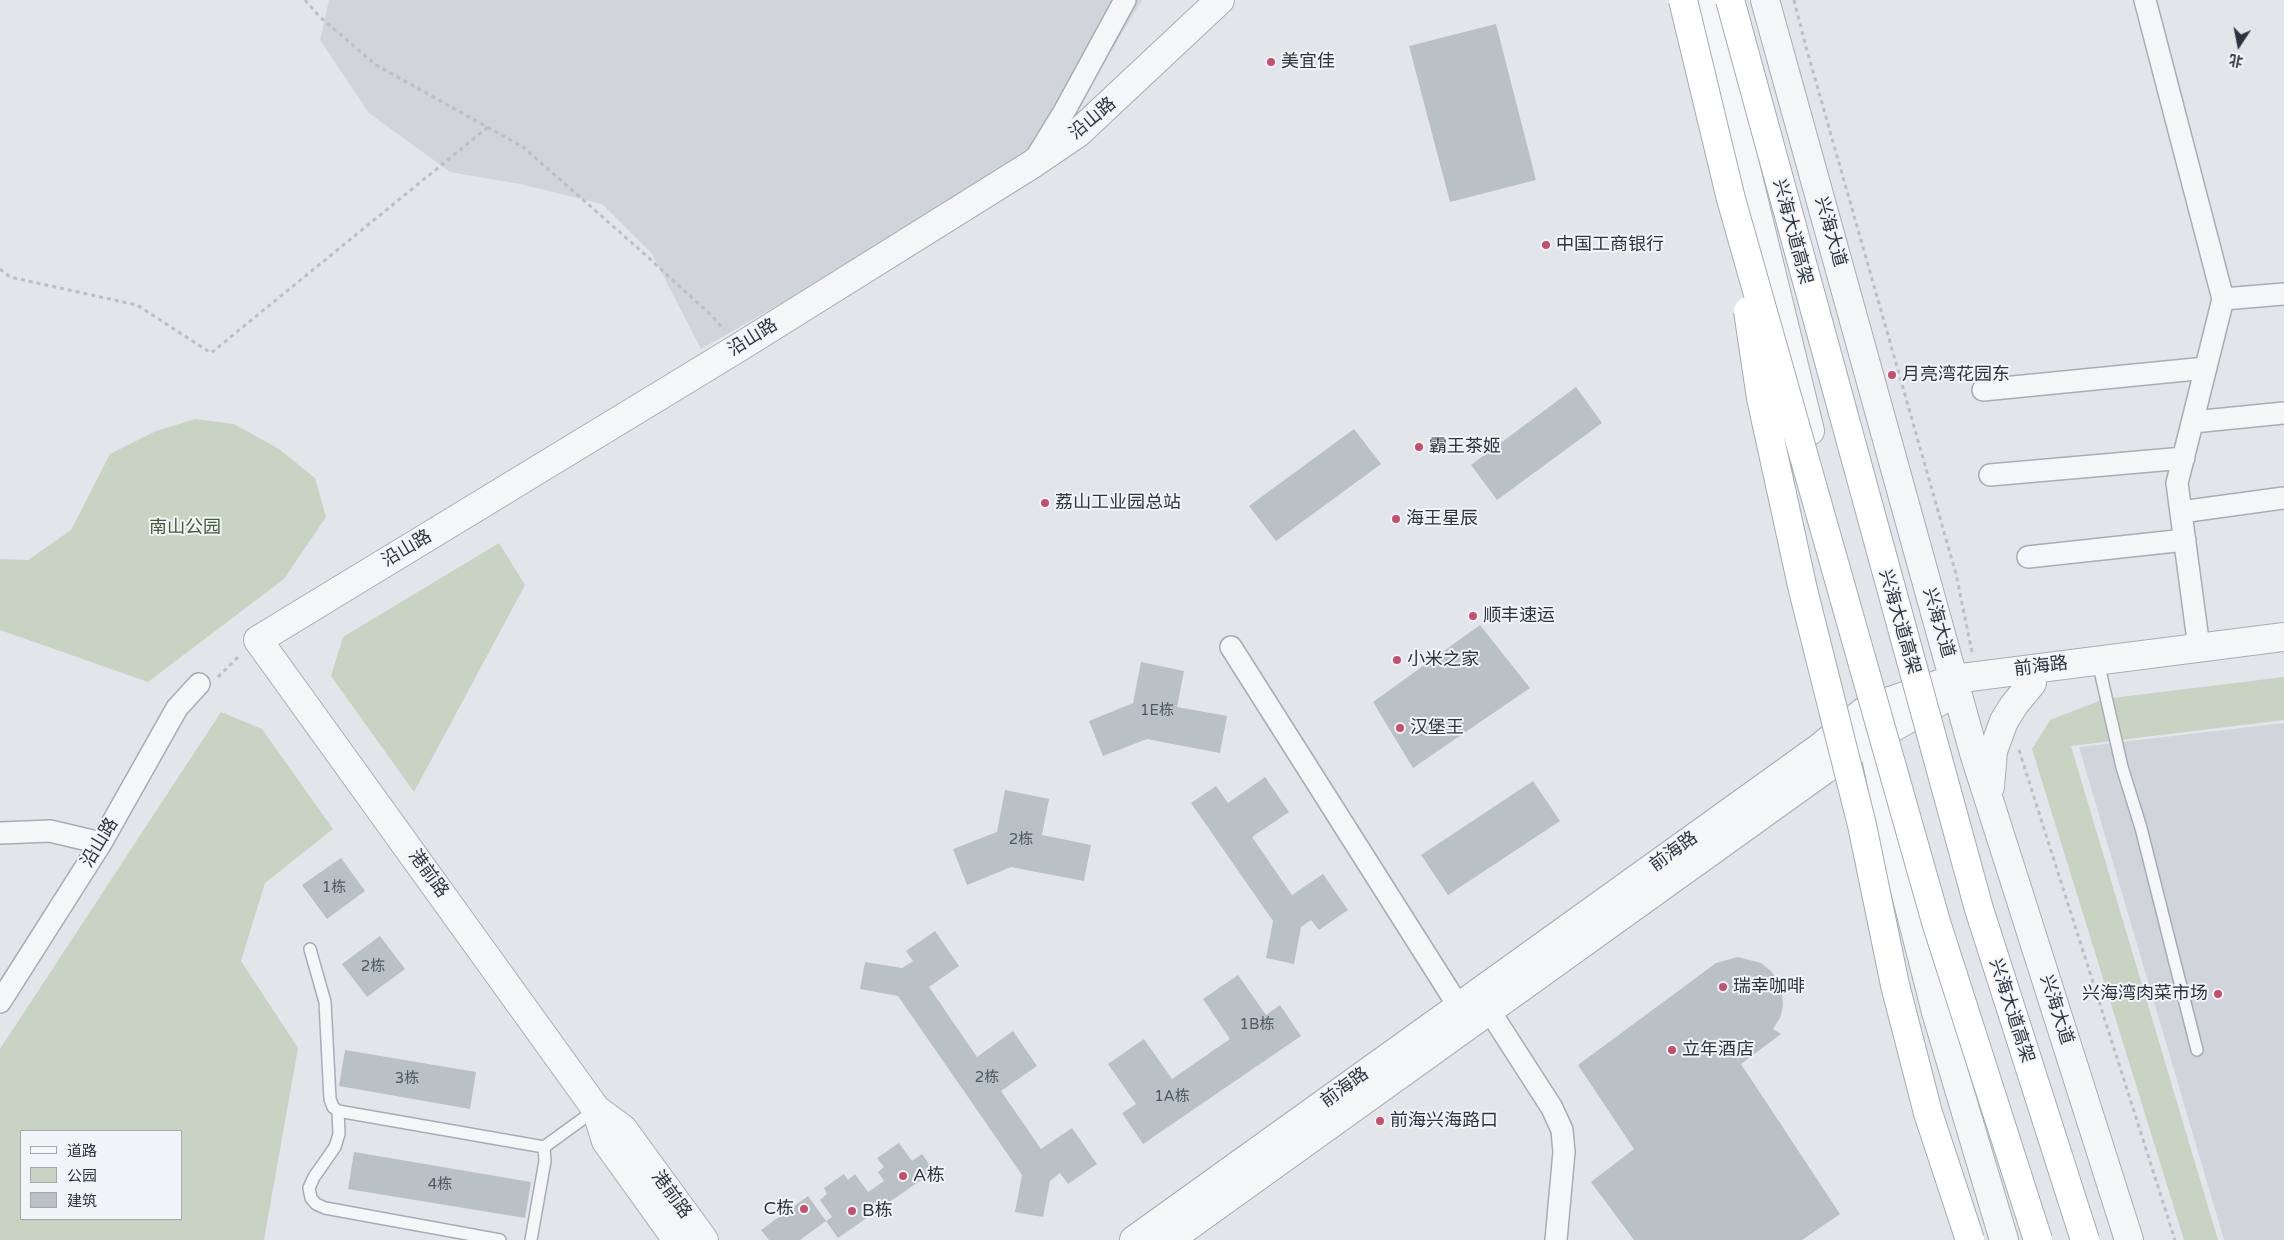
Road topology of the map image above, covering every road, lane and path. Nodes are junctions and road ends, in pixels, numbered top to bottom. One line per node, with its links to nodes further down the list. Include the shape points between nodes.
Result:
1 (305, 0): 10 (path, via 376,65)
2 (1125, 0): 11 (street)
3 (1220, 0): 11 (street, 沿山路, via 1078,133)
4 (1683, 0): 12 (main road, bridge)
5 (1705, 0): 37 (street, via 1814,450)
6 (1730, 0): 61 (main road, 兴海大道高架, bridge, via 1979,909)
7 (1765, 0): 36 (street, 兴海大道)
8 (1794, 0): 31 (path, via 1953,564)
9 (2145, 0): 15 (street)
10 (488, 127): 13 (path, via 210,353 137,305 10,278); 16 (path, via 523,147 640,250 713,317)
11 (1031, 165): 16 (street, 沿山路)
12 (1730, 199): 58 (main road, bridge, via 1760,398 1801,580 1862,825 1891,966 1928,1113); 60 (main road, bridge, via 1936,922)
13 (0, 269)
14 (2284, 294): 15 (street)
15 (2223, 299): 17 (street)
16 (738, 348): 28 (street, 沿山路)
17 (2206, 368): 18 (street); 20 (street)
18 (1983, 390)
19 (2284, 413): 20 (street)
20 (2193, 422): 21 (street)
21 (2184, 458): 22 (street); 24 (street, via 2177,483)
22 (1990, 475)
23 (2284, 498): 24 (street)
24 (2181, 512): 25 (street)
25 (2185, 540): 26 (street); 30 (street)
26 (2028, 557)
27 (2284, 637): 30 (street, 前海路)
28 (258, 640): 34 (path); 48 (street, 港前路)
29 (1231, 647): 45 (street)
30 (2199, 648): 36 (street, 前海路)
31 (1972, 649)
32 (2284, 653): 33 (street, 前海路)
33 (2100, 675): 35 (street, 前海路); 47 (lane)
34 (207, 681): 42 (street, 沿山路, via 177,708)
35 (2032, 684): 36 (street, 前海路); 40 (street, via 2014,705 2000,732 1992,761)
36 (1956, 686): 37 (street, 前海路); 38 (street, 前海路, via 1940,700); 40 (street, 兴海大道)
37 (1867, 709): 38 (street); 45 (street, 前海路, via 1818,748)
38 (1872, 739): 46 (street, 前海路); 59 (street, via 1898,863 1936,1012)
39 (2018, 747): 63 (path)
40 (1990, 801): 62 (street, 兴海大道)
41 (0, 833): 42 (street, via 50,831)
42 (101, 843): 44 (street, 沿山路)
43 (310, 949): 49 (lane, via 325,1002 330,1099)
44 (0, 1002)
45 (1459, 1007): 55 (street, 前海路)
46 (1489, 1010): 56 (street, 前海路); 57 (street, via 1552,1108 1562,1130 1564,1152)
47 (2197, 1050)
48 (596, 1109): 50 (lane); 53 (street, 港前路, via 606,1141); 54 (street, 港前路, via 623,1129)
49 (338, 1111): 50 (lane); 51 (lane, via 339,1134 335,1147 309,1188 316,1204)
50 (544, 1147): 52 (lane, via 545,1161)
51 (500, 1240)
52 (531, 1240)
53 (676, 1240)
54 (704, 1240)
55 (1134, 1240)
56 (1169, 1240)
57 (1556, 1240)
58 (1970, 1240)
59 (2004, 1240)
60 (2038, 1240)
61 (2085, 1240)
62 (2129, 1240)
63 (2175, 1240)

